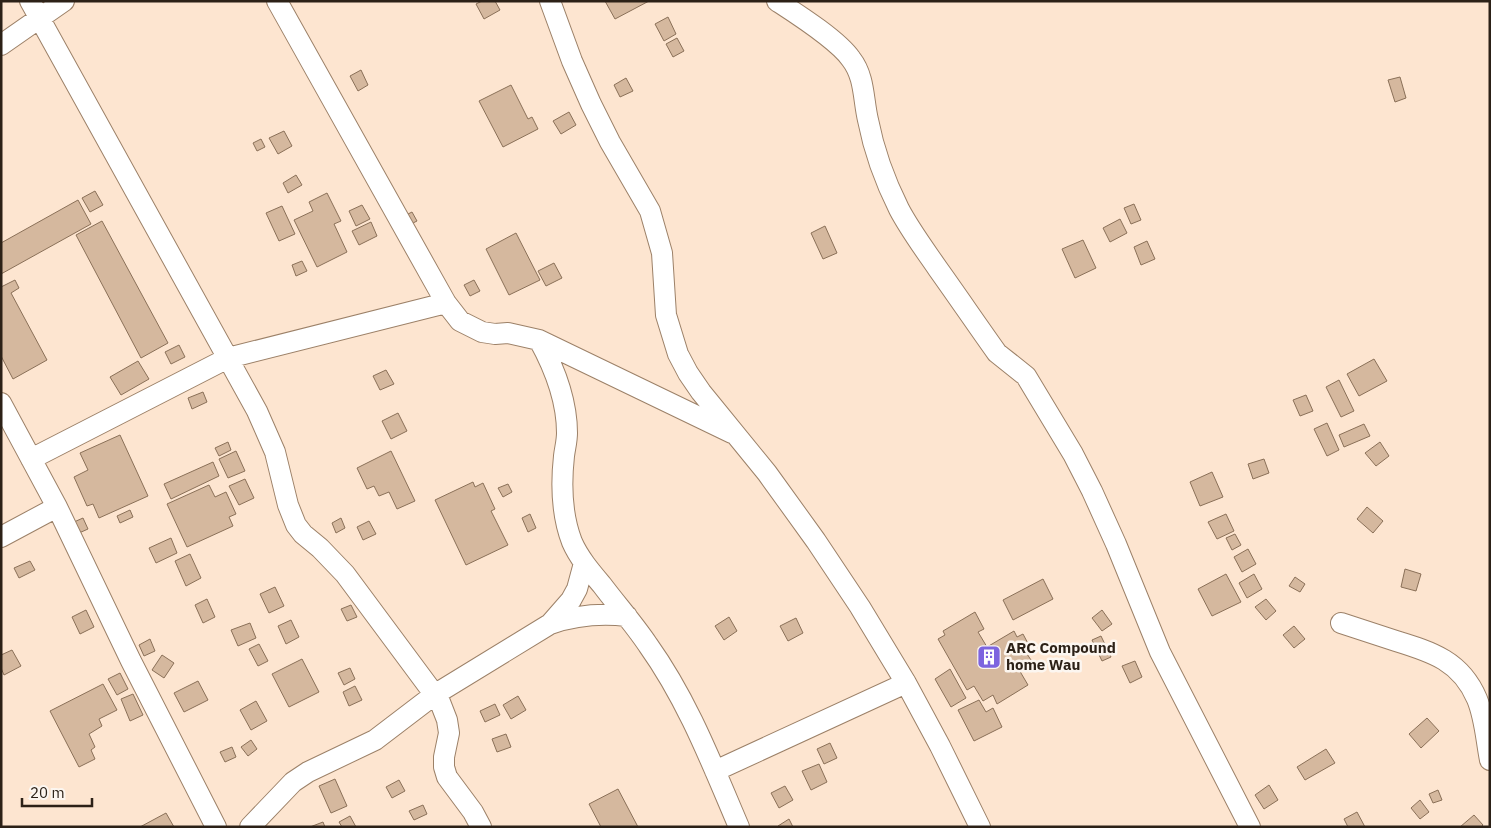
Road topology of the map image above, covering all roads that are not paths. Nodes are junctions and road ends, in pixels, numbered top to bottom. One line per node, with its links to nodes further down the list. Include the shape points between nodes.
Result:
1 (64, 1): 5 (street)
2 (277, 1): 7 (street)
3 (550, 1): 11 (street, via 591,104 650,211 662,254 666,315 678,354 700,392)
4 (776, 1): 28 (street, via 843,48 859,71 875,151 899,209 997,353 1031,383 1073,454 1108,526 1160,652)
5 (35, 9): 6 (street); 9 (street)
6 (1, 45)
7 (446, 303): 8 (street, via 470,327 482,332 508,332); 9 (street)
8 (539, 340): 11 (street); 15 (street, via 561,390 566,412 568,435 563,494 572,541)
9 (228, 358): 12 (street); 20 (street, via 267,431 296,525 345,574)
10 (1, 403): 12 (street)
11 (737, 435): 19 (street, via 816,541)
12 (31, 459): 13 (street)
13 (57, 507): 14 (street); 23 (street)
14 (1, 537)
15 (584, 563): 16 (street); 18 (street, via 571,600)
16 (627, 616): 18 (street, via 590,614); 22 (street, via 668,674)
17 (1341, 623): 21 (street, via 1432,652 1460,672 1477,699)
18 (550, 624): 20 (street)
19 (906, 683): 22 (street); 27 (street)
20 (434, 694): 24 (street, via 375,740 293,782); 25 (street, via 447,720 449,733 444,757 447,778)
21 (1490, 760)
22 (715, 771): 26 (street)
23 (216, 827)
24 (250, 827)
25 (481, 827)
26 (739, 827)
27 (980, 827)
28 (1250, 827)

